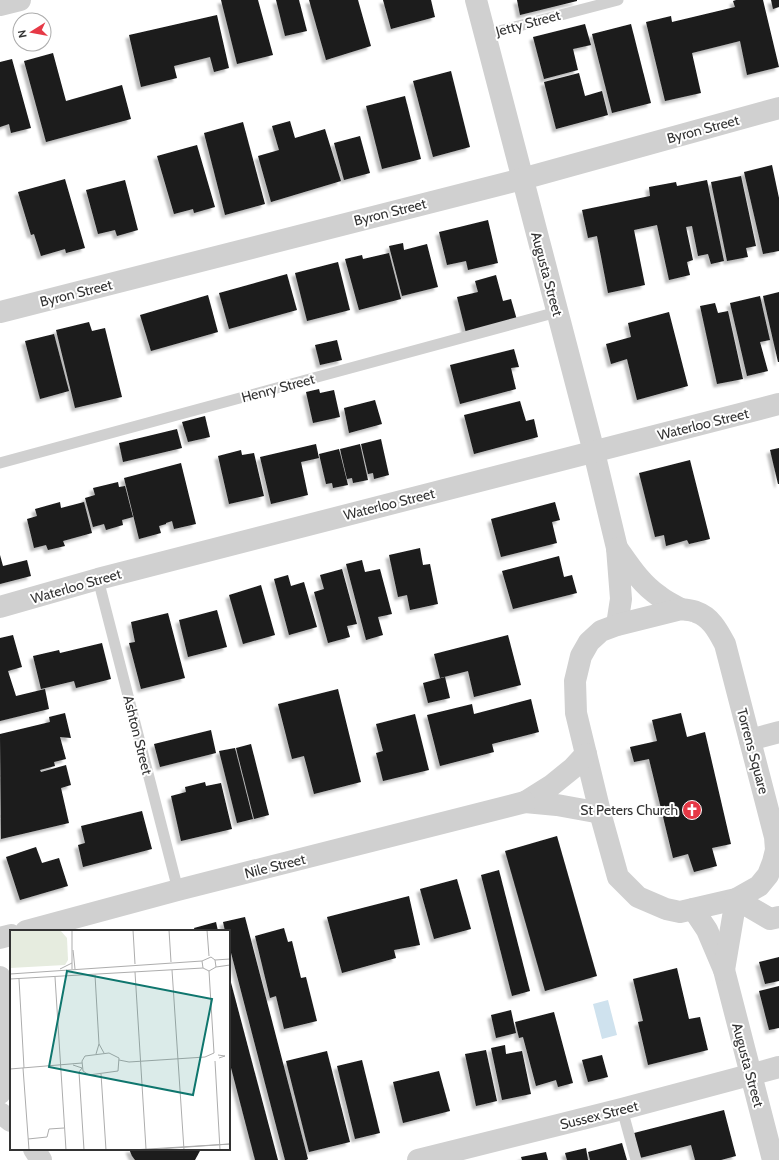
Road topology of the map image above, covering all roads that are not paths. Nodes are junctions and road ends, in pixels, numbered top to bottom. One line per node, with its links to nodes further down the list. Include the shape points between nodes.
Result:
1 (20, 0): 4 (street)
2 (476, 0): 5 (street, Augusta Street)
3 (618, 0): 5 (lane, Jetty Street)
4 (0, 5)
5 (484, 35): 7 (street, Augusta Street)
6 (779, 108): 7 (street, Byron Street)
7 (522, 179): 8 (street, Byron Street); 9 (street, Augusta Street)
8 (0, 312)
9 (557, 312): 11 (street, Augusta Street); 12 (lane, Henry Street)
10 (779, 404): 11 (street, Waterloo Street)
11 (594, 452): 13 (street, Augusta Street); 14 (street, Waterloo Street)
12 (0, 463)
13 (617, 548): 16 (street, Augusta Street, via 643,582 658,596); 17 (street, Augusta Street, via 621,599)
14 (98, 579): 15 (street, Waterloo Street); 23 (lane, Ashton Street)
15 (0, 607)
16 (681, 609): 17 (street, Torrens Square); 19 (street, Torrens Square, via 696,612 717,628 724,644)
17 (617, 625): 20 (street, Torrens Square, via 601,631 588,642 581,656 575,681 576,713)
18 (779, 732): 19 (street)
19 (750, 740): 24 (street, Torrens Square, via 775,837 776,850 768,875 759,886)
20 (586, 754): 21 (street, Nile Street, via 552,786); 22 (street, Torrens Square)
21 (525, 802): 22 (street, Nile Street, via 557,804); 23 (street, Nile Street)
22 (601, 813): 25 (street, Torrens Square, via 618,877 638,897 666,910 680,912)
23 (178, 890): 27 (street, Nile Street)
24 (736, 899): 25 (street, Torrens Square); 26 (street, via 770,919); 30 (street, Augusta Street)
25 (694, 909): 30 (street, Augusta Street, via 707,930)
26 (779, 917)
27 (30, 930)
28 (10, 935): 29 (street)
29 (0, 938)
30 (724, 970): 34 (street, Augusta Street)
31 (0, 977): 32 (street); 35 (street, via 10,1020 7,1079)
32 (10, 1015)
33 (779, 1067): 34 (street, Sussex Street)
34 (750, 1075): 36 (street, Sussex Street); 45 (street, Augusta Street)
35 (0, 1093)
36 (622, 1109): 43 (street, Sussex Street); 44 (lane)
37 (0, 1113): 38 (street)
38 (10, 1120)
39 (35, 1150): 41 (street)
40 (44, 1150): 42 (street)
41 (41, 1160)
42 (47, 1160)
43 (418, 1160)
44 (636, 1160)
45 (773, 1160)

